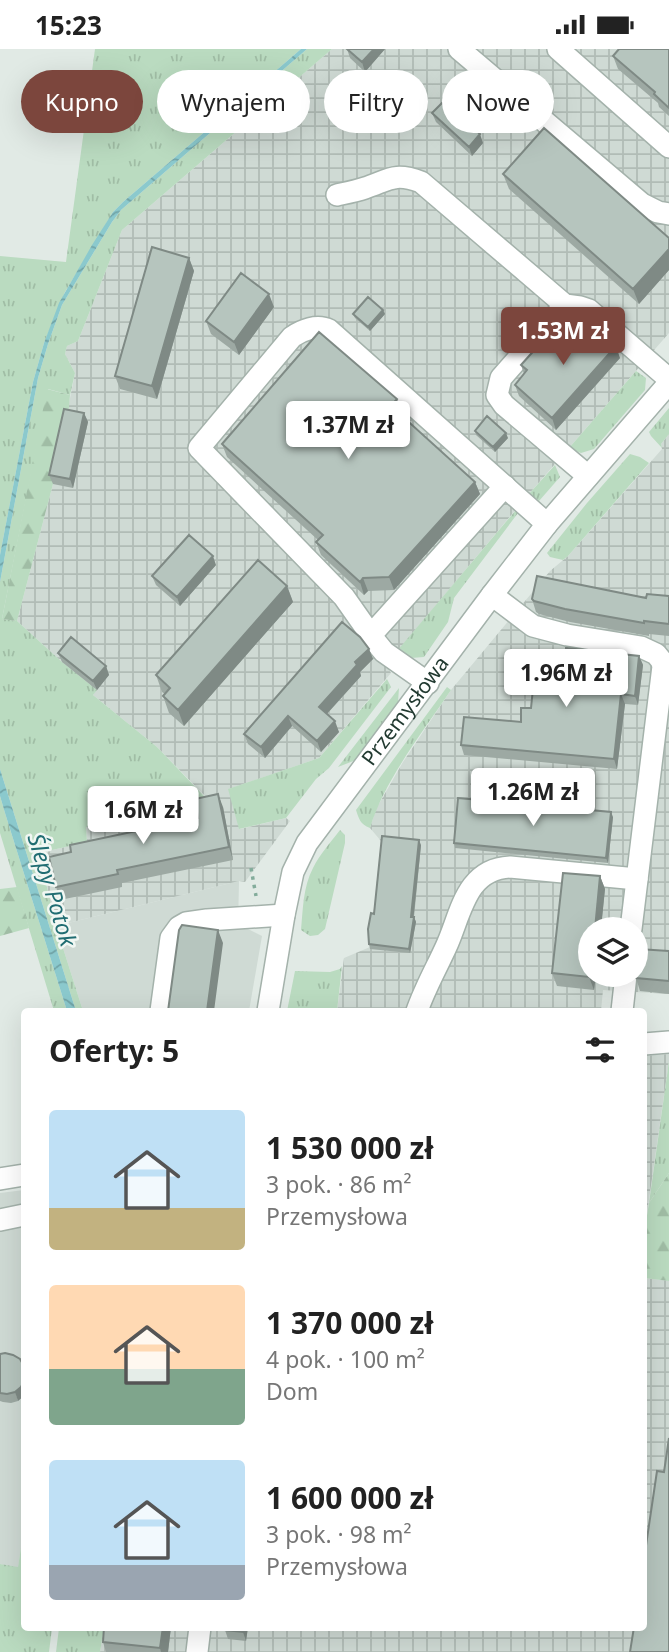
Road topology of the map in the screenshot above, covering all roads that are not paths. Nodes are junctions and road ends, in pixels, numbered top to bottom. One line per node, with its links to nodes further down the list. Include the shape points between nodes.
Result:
1 (459, 49): 5 (street, via 642,204)
2 (558, 49): 3 (street)
3 (669, 147)
4 (337, 195): 6 (street, via 394,177 421,183)
5 (669, 214)
6 (565, 305): 7 (street, via 589,310); 8 (street, via 501,377 497,395)
7 (669, 381): 8 (street, Przemysłowa)
8 (588, 476): 10 (street, Przemysłowa)
9 (505, 486): 10 (street); 12 (street); 12 (street, via 329,330 319,327 292,337 199,448 344,597)
10 (547, 524): 11 (street, Przemysłowa)
11 (492, 595): 13 (street, Przemysłowa); 14 (street, via 533,626 641,647 661,660)
12 (371, 635): 13 (street, via 384,652)
13 (428, 683): 15 (street, Przemysłowa, via 307,843 293,872)
14 (637, 879): 16 (street); 20 (street, via 510,867 481,878 467,894)
15 (284, 915): 18 (street, via 207,920 179,927 171,938); 19 (street, Przemysłowa)
16 (632, 917)
17 (625, 987): 21 (street)
18 (161, 1008)
19 (268, 1008)
20 (418, 1008)
21 (622, 1008)
22 (669, 1042): 23 (street)
23 (647, 1044)
24 (21, 1176): 25 (street)
25 (0, 1179)
26 (21, 1216): 27 (street)
27 (0, 1220)
28 (200, 1631): 29 (street)
29 (197, 1652)

